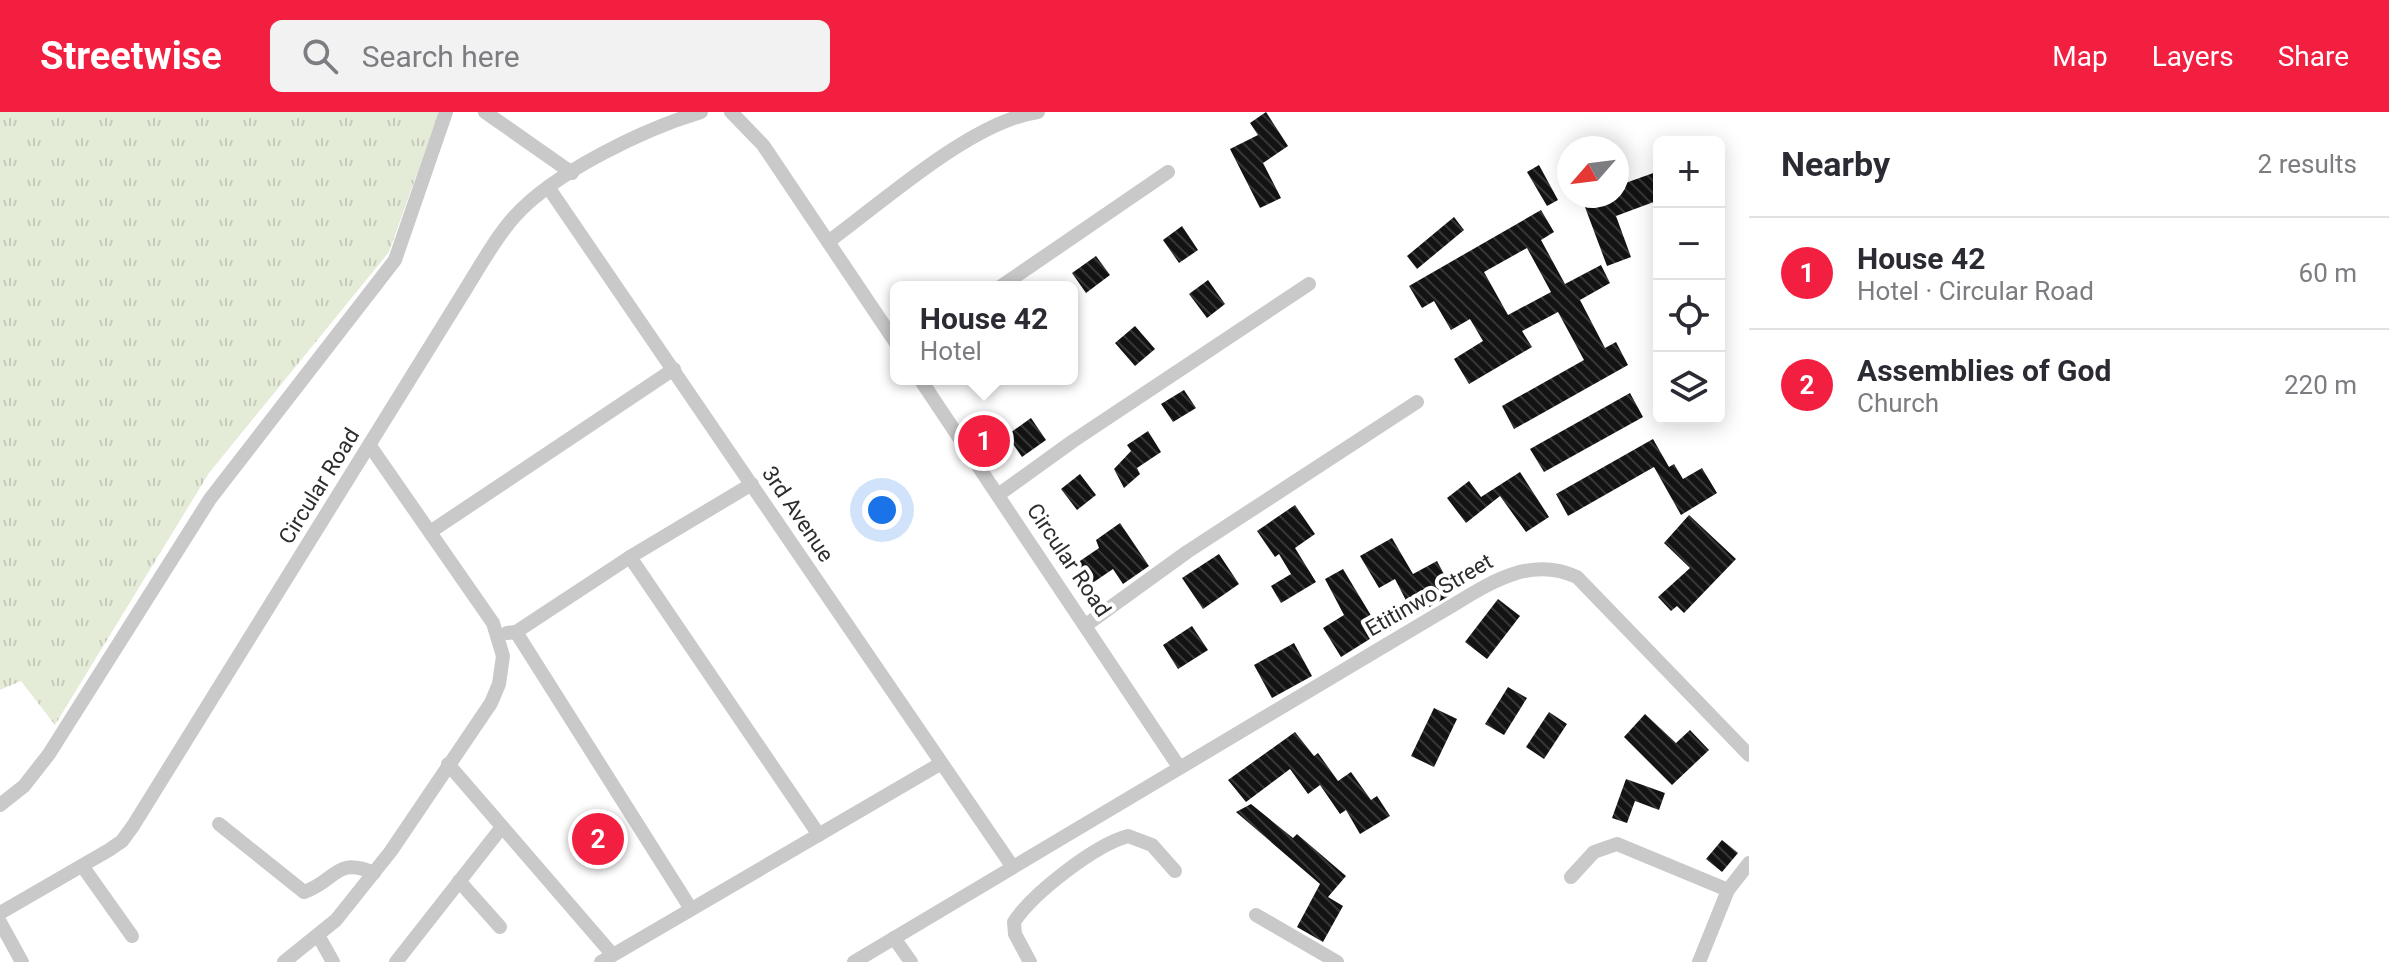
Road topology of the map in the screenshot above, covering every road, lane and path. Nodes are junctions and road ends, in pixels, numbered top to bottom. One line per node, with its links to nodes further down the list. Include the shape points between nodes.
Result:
1 (446, 112): 28 (street, via 395,260 226,476 49,754 24,786)
2 (485, 112): 7 (street)
3 (701, 112): 7 (street, Circular Road)
4 (731, 112): 9 (street, via 763,145)
5 (1038, 112): 9 (street, via 1000,123 967,141)
6 (1168, 172): 10 (street)
7 (572, 173): 8 (street, Circular Road)
8 (548, 187): 13 (street, 3rd Avenue); 16 (street, Circular Road, via 495,241)
9 (828, 242): 12 (street)
10 (1009, 281)
11 (1309, 284): 18 (street)
12 (890, 334)
13 (674, 369): 17 (street, 3rd Avenue); 19 (street)
14 (924, 385): 18 (street, Circular Road)
15 (1417, 402): 21 (street, via 1187,552)
16 (370, 446): 19 (street); 34 (street, Circular Road, via 133,826 122,841)
17 (752, 484): 20 (street); 26 (street, 3rd Avenue)
18 (998, 495): 21 (street, Circular Road)
19 (430, 532): 23 (street)
20 (630, 557): 22 (street); 31 (street)
21 (1086, 625): 27 (street, Circular Road)
22 (516, 632): 23 (street); 40 (street)
23 (499, 634): 25 (street, via 499,684)
24 (1749, 755): 27 (street, Etitinwo Street, via 1577,577 1544,567 1512,572)
25 (448, 764): 30 (street); 36 (street)
26 (940, 764): 31 (street); 33 (street, 3rd Avenue)
27 (1179, 767): 33 (street, Etitinwo Street)
28 (0, 805)
29 (219, 824): 36 (street, via 304,892 344,866)
30 (502, 827): 38 (street); 48 (street)
31 (819, 835): 40 (street)
32 (1749, 863): 39 (street)
33 (1012, 866): 47 (street, Etitinwo Street)
34 (83, 867): 41 (street, Circular Road); 45 (street)
35 (1175, 871): 55 (street, via 1152,845 1128,836 1094,852 1014,922)
36 (374, 873): 46 (street)
37 (1571, 877): 39 (street, via 1594,852 1617,844)
38 (459, 881): 44 (street); 52 (street)
39 (1728, 890): 57 (street)
40 (691, 909): 48 (street)
41 (0, 913)
42 (1256, 915): 56 (street)
43 (0, 922): 49 (street)
44 (500, 927)
45 (132, 936)
46 (319, 937): 50 (street); 51 (street)
47 (894, 938): 53 (street, Etitinwo Street); 54 (street)
48 (607, 958)
49 (22, 962)
50 (284, 962)
51 (333, 962)
52 (396, 962)
53 (854, 962)
54 (911, 962)
55 (1030, 962)
56 (1337, 962)
57 (1699, 962)

